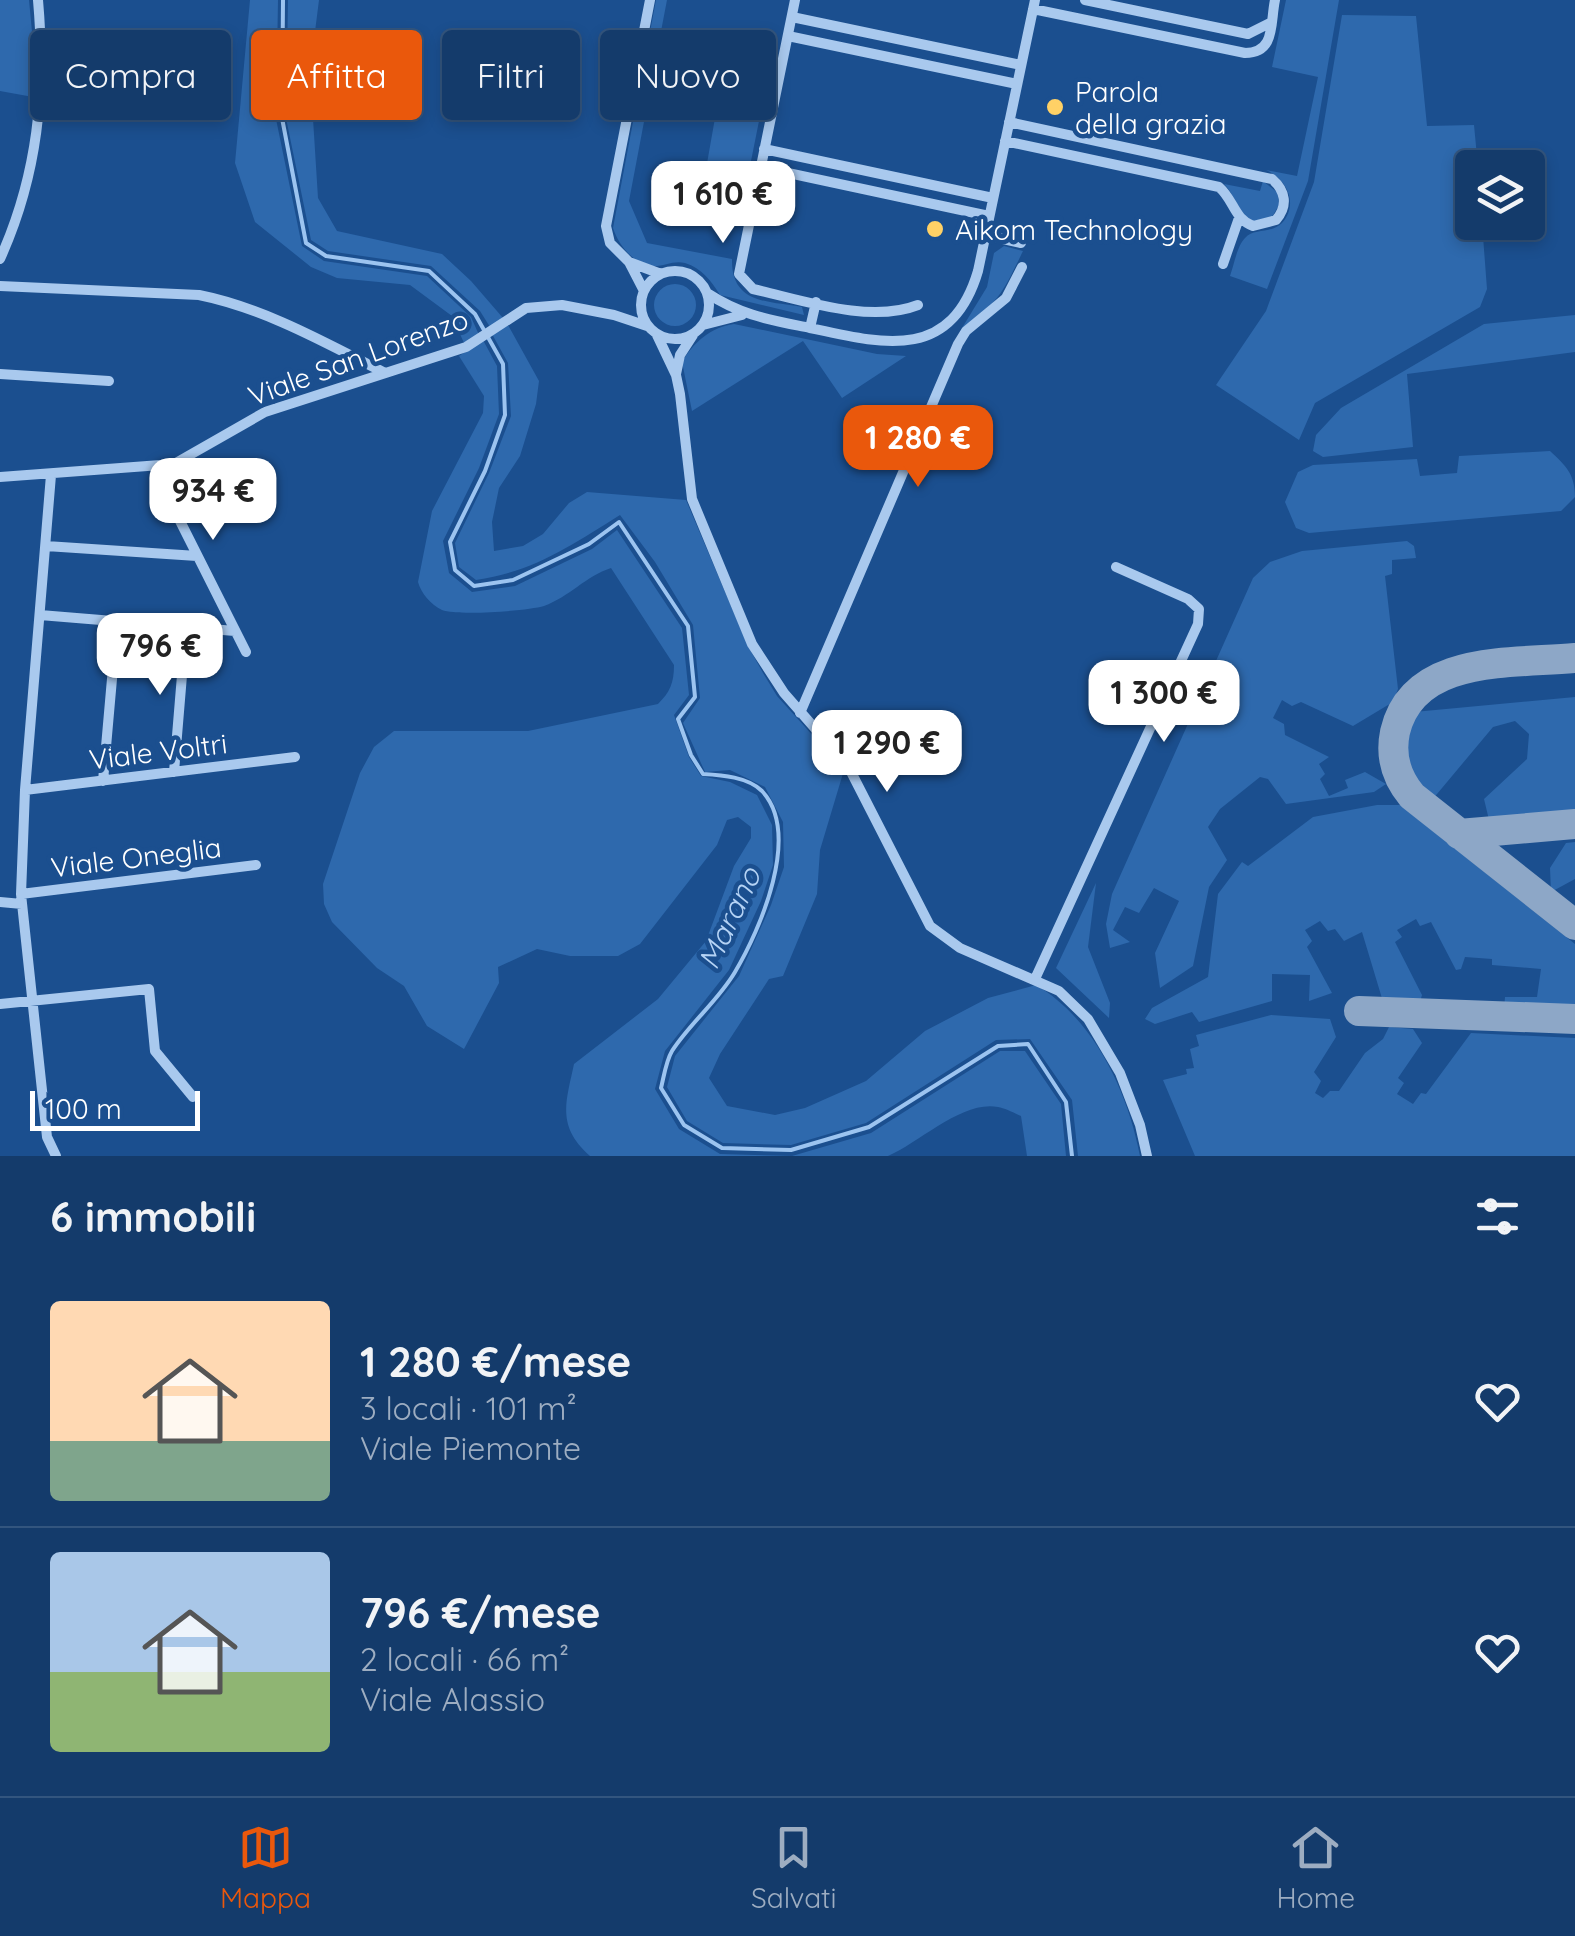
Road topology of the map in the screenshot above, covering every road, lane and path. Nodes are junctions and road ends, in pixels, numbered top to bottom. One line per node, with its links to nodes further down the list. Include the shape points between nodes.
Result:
1 (38, 0): 21 (street, via 42,53 34,146 24,202)
2 (650, 0): 22 (street, via 606,226 610,243)
3 (795, 0): 7 (street)
4 (1085, 0): 8 (street, via 1248,34)
5 (1275, 0): 8 (street)
6 (1034, 4): 8 (street, via 1245,53 1265,48); 10 (street)
7 (792, 17): 9 (street); 10 (street)
8 (1270, 23)
9 (788, 36): 11 (street); 14 (street)
10 (1021, 65): 11 (street)
11 (1017, 84): 12 (street)
12 (1009, 122): 13 (street); 18 (street, via 1278,184 1284,206 1276,220 1253,226)
13 (1005, 141): 16 (street); 18 (street, via 1219,187)
14 (764, 149): 15 (street); 16 (street)
15 (760, 168): 17 (street); 29 (street, via 739,274 754,289)
16 (993, 198): 17 (street)
17 (989, 216): 19 (street)
18 (1239, 218): 23 (street)
19 (985, 236): 20 (street); 35 (street, via 972,289 934,333 886,343)
20 (1022, 243)
21 (0, 259)
22 (628, 262): 25 (street); 28 (street)
23 (1223, 264)
24 (1022, 267): 53 (street, via 1006,298 958,344)
25 (661, 274): 27 (street, via 694,276); 28 (street)
26 (0, 286): 38 (street, via 222,300)
27 (708, 294): 32 (street); 33 (street)
28 (642, 296): 31 (street, via 630,310); 34 (street)
29 (816, 302): 30 (street, via 878,314); 35 (street)
30 (918, 305)
31 (614, 314): 34 (street, Viale San Lorenzo); 38 (street, Viale San Lorenzo, via 562,305 526,308 466,347)
32 (743, 314): 33 (street); 35 (street)
33 (704, 325): 36 (street)
34 (648, 326): 37 (street)
35 (810, 328)
36 (694, 334): 37 (street, via 676,340); 40 (street)
37 (657, 335): 40 (street)
38 (386, 373): 42 (street, Viale San Lorenzo, via 265,412)
39 (0, 374): 41 (street)
40 (676, 375): 53 (street, via 692,499 752,644)
41 (109, 380)
42 (174, 464): 43 (street, Viale San Lorenzo); 46 (street, via 176,514)
43 (52, 475): 44 (street, Viale San Lorenzo); 45 (street, Viale Oneglia)
44 (0, 477)
45 (46, 546): 46 (street); 48 (street, Viale Oneglia)
46 (197, 556): 51 (street)
47 (1116, 567): 61 (street, via 1188,599 1199,609 1198,624)
48 (40, 615): 49 (street); 57 (street, Viale Oneglia)
49 (117, 622): 50 (street); 56 (street)
50 (186, 627): 51 (street); 55 (street)
51 (235, 631): 52 (street)
52 (246, 652)
53 (800, 713): 61 (street, via 848,766 930,926 960,948)
54 (295, 757): 55 (street, Viale Voltri)
55 (174, 772): 56 (street, Viale Voltri)
56 (103, 781): 57 (street, Viale Voltri)
57 (26, 790): 59 (street, Viale Oneglia)
58 (256, 864): 59 (street, Viale Oneglia)
59 (22, 899): 60 (street); 62 (street, Viale Oneglia)
60 (0, 902)
61 (1036, 979): 66 (street, via 1074,1004 1100,1036 1120,1072)
62 (33, 1002): 63 (street); 64 (street, via 149,988 155,1052); 65 (street, Viale Oneglia, via 48,1137)
63 (0, 1004)
64 (193, 1097)
65 (56, 1156)
66 (1147, 1156)

